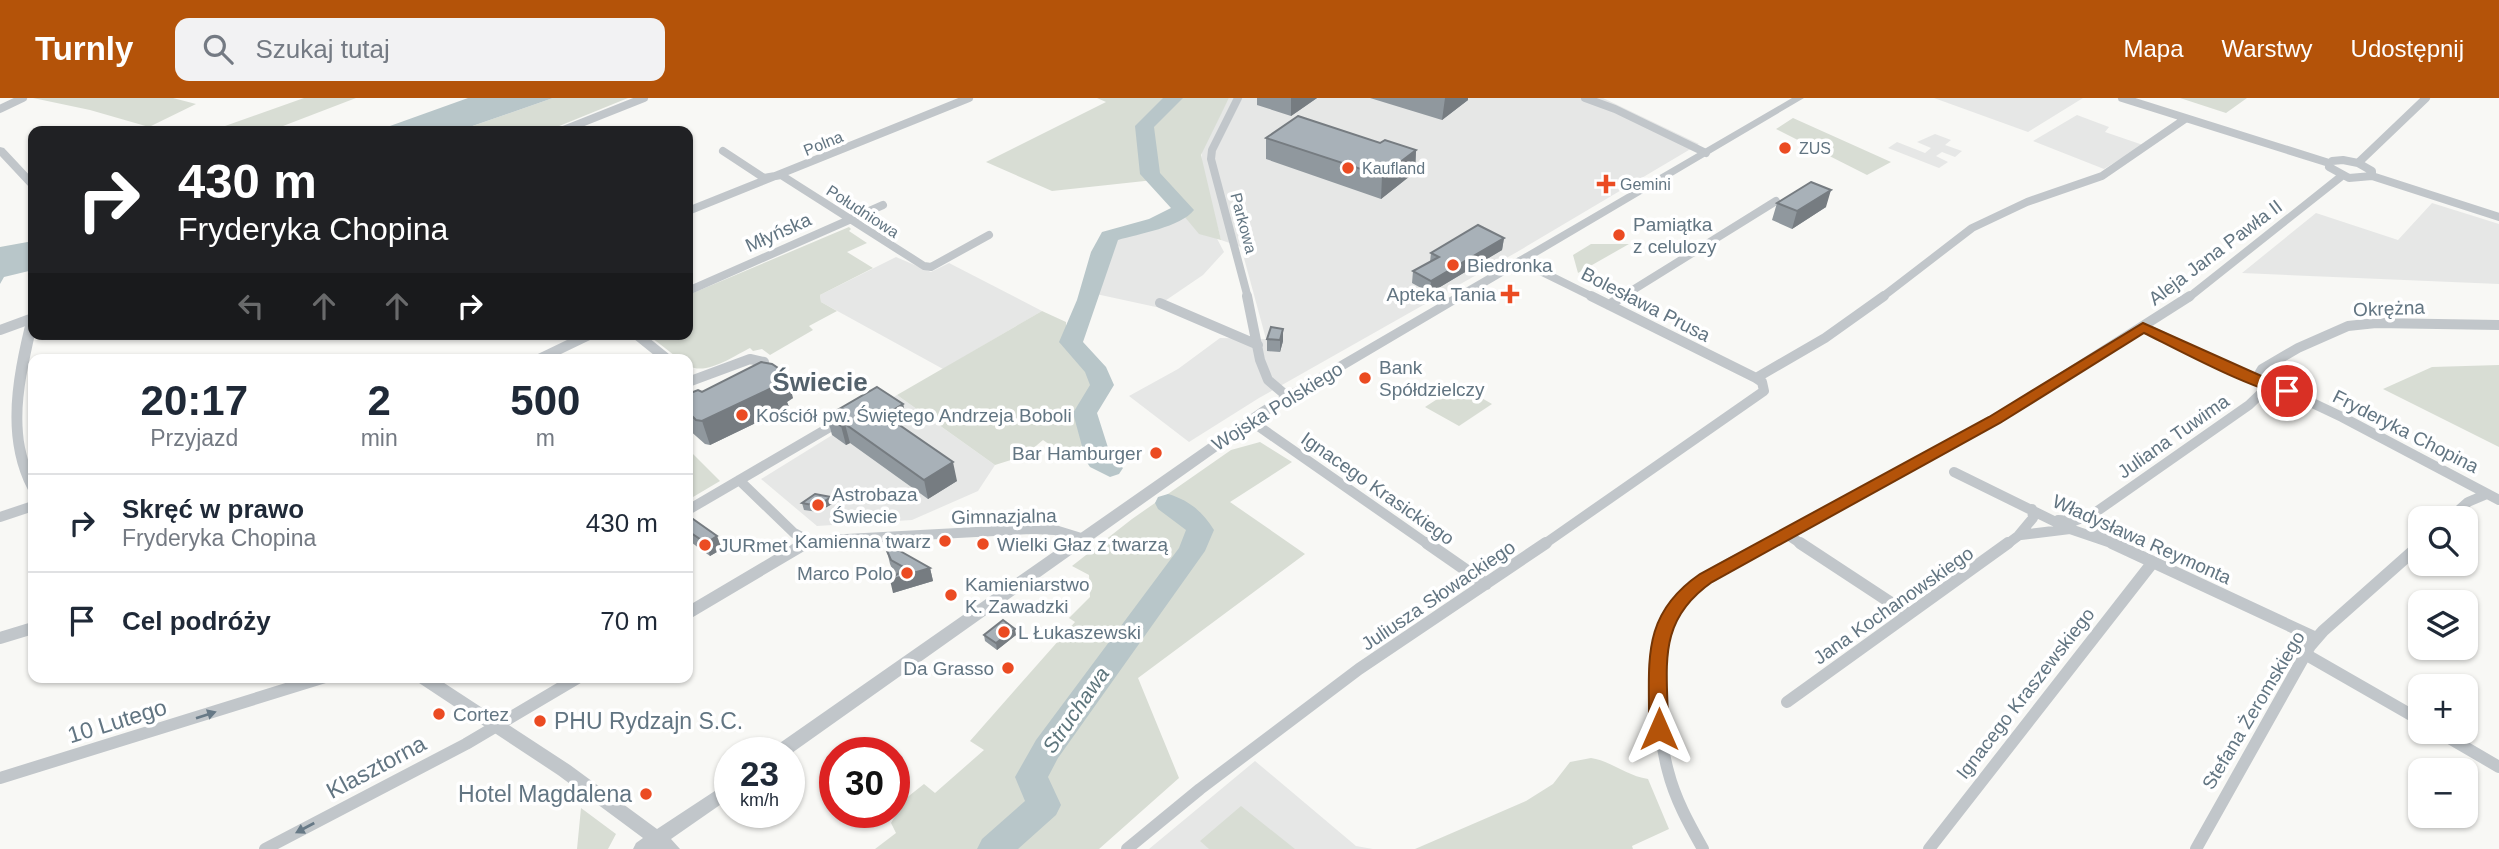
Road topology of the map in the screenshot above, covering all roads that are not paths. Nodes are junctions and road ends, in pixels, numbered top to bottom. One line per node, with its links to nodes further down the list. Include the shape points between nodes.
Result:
1 (23, 98): 9 (street)
2 (644, 98): 11 (street)
3 (969, 98): 17 (street, Polna)
4 (1238, 98): 38 (street, Parkowa, via 1211,159)
5 (1585, 98): 14 (street)
6 (1799, 98): 14 (street, Wojska Polskiego)
7 (2122, 98): 10 (street)
8 (2426, 98): 16 (street)
9 (0, 108)
10 (2185, 119): 15 (street); 43 (street, via 2102,176 2015,207 1972,228 1825,338)
11 (574, 126)
12 (0, 150): 20 (street)
13 (723, 151): 17 (street, Południowa, via 764,178)
14 (1706, 153): 27 (street, Wojska Polskiego)
15 (2329, 163): 16 (street); 18 (street)
16 (2358, 163): 19 (street)
17 (780, 175): 23 (street, Polna); 25 (street, Południowa)
18 (2343, 175): 19 (street); 33 (street, Aleja Jana Pawła II, via 2192,296)
19 (2372, 176): 24 (street)
20 (28, 179)
21 (1776, 201): 30 (street)
22 (883, 205): 25 (street, Młyńska)
23 (693, 209)
24 (2499, 217)
25 (850, 220): 26 (street, Południowa, via 931,267); 28 (street, Młyńska)
26 (989, 235)
27 (1520, 261): 30 (street, Bolesława Prusa); 45 (street, Wojska Polskiego)
28 (693, 289)
29 (1160, 303): 38 (street)
30 (1609, 305): 43 (street, Bolesława Prusa)
31 (28, 320): 34 (street)
32 (2499, 325): 44 (street, Okrężna, via 2348,326 2262,369 2259,374)
33 (2143, 327): 44 (street, Fryderyka Chopina); 61 (street, Aleja Jana Pawła II, via 1994,420)
34 (0, 330)
35 (28, 340): 49 (street, via 10,423 12,451)
36 (579, 340): 39 (street)
37 (643, 340): 40 (street)
38 (1258, 345): 45 (street, Parkowa, via 1266,377)
39 (549, 354)
40 (661, 354)
41 (764, 362): 42 (street, via 750,359)
42 (693, 379)
43 (1756, 379): 68 (street, Juliusza Słowackiego, via 1764,387 1761,395)
44 (2266, 383): 51 (street, Fryderyka Chopina, via 2342,417); 57 (street, Juliana Tuwima, via 2249,405)
45 (1288, 397): 47 (street, Wojska Polskiego)
46 (851, 414): 50 (street)
47 (1251, 421): 63 (street, Wojska Polskiego); 68 (street, Ignacego Krasickiego)
48 (1954, 472): 56 (street, Władysława Reymonta)
49 (28, 480)
50 (739, 480): 54 (street); 64 (street, via 794,533)
51 (2487, 494): 52 (street, Fryderyka Chopina); 53 (street)
52 (2499, 500)
53 (2464, 506)
54 (693, 507)
55 (28, 508): 58 (street)
56 (2032, 509): 59 (street, Władysława Reymonta); 62 (street, Jana Kochanowskiego, via 2033,518)
57 (2093, 514): 59 (street, Juliana Tuwima, via 2074,521); 65 (street, via 2092,526)
58 (0, 517)
59 (2050, 518): 60 (street, Władysława Reymonta)
60 (2070, 529): 62 (street, Jana Kochanowskiego); 65 (street, Władysława Reymonta)
61 (1788, 535): 70 (street); 89 (street, Aleja Jana Pawła II, via 1688,590 1662,630 1661,753 1676,801)
62 (2018, 536): 70 (street, Jana Kochanowskiego)
63 (1081, 538): 64 (street, Gimnazjalna, via 1043,529); 81 (street, Wojska Polskiego)
64 (809, 541): 69 (street)
65 (2115, 544): 67 (street, Władysława Reymonta)
66 (2408, 556): 73 (street, Stefana Żeromskiego)
67 (2153, 562): 73 (street, Władysława Reymonta); 90 (street, Ignacego Kraszewskiego)
68 (1486, 584): 88 (street, Juliusza Słowackiego, via 1281,726)
69 (693, 610)
70 (1908, 614): 78 (street, Jana Kochanowskiego)
71 (28, 630): 72 (street)
72 (0, 638)
73 (2316, 638): 74 (street, Stefana Żeromskiego)
74 (2305, 654): 79 (street); 91 (street, Stefana Żeromskiego)
75 (306, 683): 84 (street, 10 Lutego, one-way to 75)
76 (431, 683): 80 (street)
77 (569, 683): 80 (street, Klasztorna)
78 (1787, 702)
79 (2408, 713)
80 (495, 727): 86 (street, via 564,770); 87 (street, Klasztorna, one-way to 87)
81 (801, 737)
82 (2460, 744): 83 (street)
83 (2499, 767)
84 (0, 778)
85 (714, 800): 86 (street)
86 (656, 845)
87 (265, 849)
88 (1127, 849)
89 (1703, 849)
90 (1929, 849)
91 (2196, 849)

